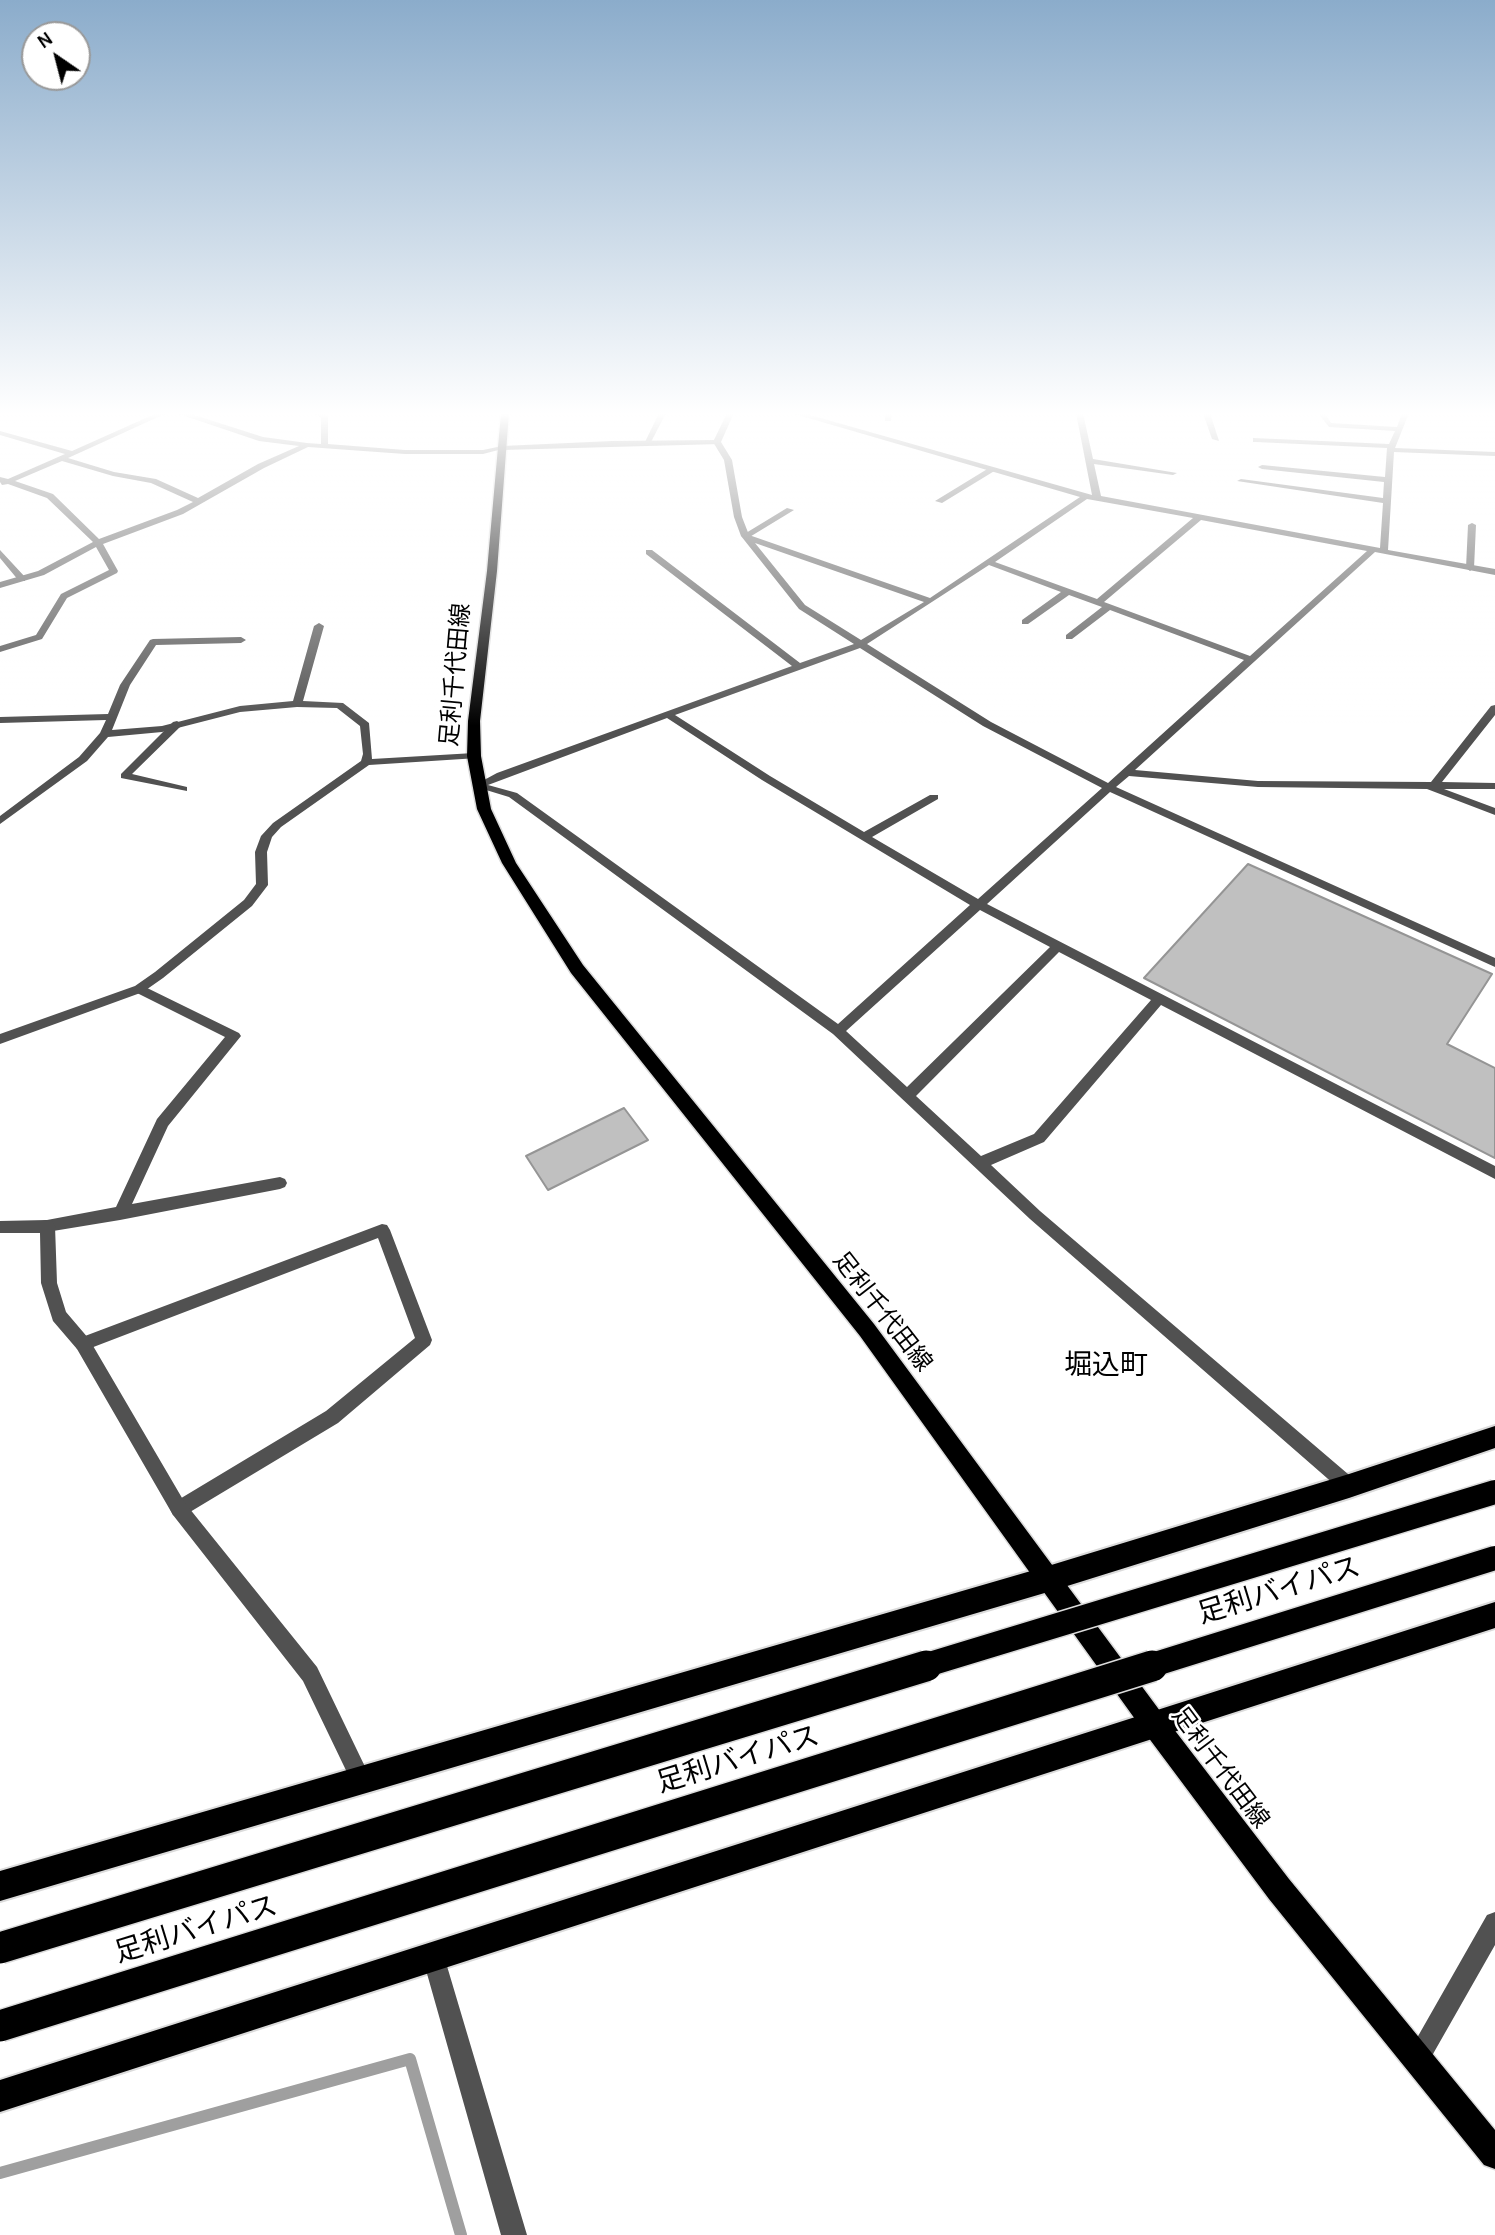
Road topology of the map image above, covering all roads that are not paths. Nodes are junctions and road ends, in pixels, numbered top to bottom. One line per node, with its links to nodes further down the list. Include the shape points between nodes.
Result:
1 (72, 517): 12 (street)
2 (162, 517): 12 (street)
3 (496, 517): 40 (main road, 足利千代田線)
4 (738, 517): 11 (street)
5 (777, 517): 11 (street)
6 (1054, 517): 17 (street)
7 (1200, 517): 24 (street)
8 (1202, 517): 13 (street)
9 (1387, 517): 16 (street)
10 (1472, 525): 18 (street)
11 (745, 536): 23 (street); 29 (street, via 802,607)
12 (98, 543): 20 (street); 30 (street, via 114,570 64,596 38,637)
13 (1373, 550): 16 (street); 31 (street)
14 (0, 552): 20 (street)
15 (649, 552): 32 (street)
16 (1384, 552): 18 (street)
17 (988, 562): 22 (street); 23 (street)
18 (1470, 568): 19 (street)
19 (1495, 572)
20 (22, 579): 21 (street)
21 (0, 585)
22 (1067, 592): 24 (street); 25 (street)
23 (931, 601): 29 (street)
24 (1103, 605): 27 (street); 31 (street)
25 (1025, 622)
26 (318, 626): 33 (street)
27 (1069, 637)
28 (241, 640): 36 (street, via 153,642 125,685)
29 (860, 645): 32 (street); 45 (street, via 987,724)
30 (0, 649)
31 (1252, 660): 42 (street)
32 (799, 667): 35 (street)
33 (298, 704): 38 (street, via 240,709); 41 (street, via 339,705 359,719 365,725)
34 (1495, 708): 46 (street)
35 (668, 715): 43 (street); 51 (street)
36 (112, 716): 37 (street); 39 (street)
37 (0, 720)
38 (177, 724): 39 (street); 47 (street, via 125,776)
39 (105, 734): 50 (street, via 83,759)
40 (474, 755): 41 (street); 43 (main road, 足利千代田線)
41 (366, 762): 55 (street, via 277,825 261,852 262,885 248,903)
42 (1125, 772): 45 (street); 46 (street, via 1258,784)
43 (478, 786): 57 (street, via 513,795); 72 (main road, 足利千代田線, via 509,863 577,969 867,1330)
44 (1495, 786): 46 (street)
45 (1108, 787): 52 (street); 54 (street)
46 (1432, 788): 49 (street)
47 (183, 789)
48 (934, 797): 51 (street)
49 (1495, 813)
50 (0, 821)
51 (865, 836): 52 (street)
52 (979, 905): 53 (street); 57 (street)
53 (1059, 946): 56 (street); 59 (street)
54 (1495, 962)
55 (139, 989): 58 (street); 63 (street, via 234,1036 162,1123)
56 (1159, 999): 60 (street, via 1039,1138); 61 (street)
57 (838, 1031): 59 (street)
58 (0, 1039)
59 (908, 1095): 60 (street)
60 (980, 1163): 68 (street)
61 (1495, 1173)
62 (280, 1183): 63 (street)
63 (120, 1214): 64 (street)
64 (47, 1226): 65 (street); 66 (street, via 49,1283 59,1316)
65 (0, 1227)
66 (83, 1344): 70 (street); 70 (street, via 382,1230 424,1340 332,1417)
67 (1495, 1437): 68 (highway)
68 (1349, 1486): 72 (highway)
69 (1495, 1492): 78 (highway, 足利バイパス, bridge)
70 (179, 1509): 75 (street, via 310,1674)
71 (1495, 1558): 80 (highway, 足利バイパス, bridge)
72 (1048, 1579): 74 (main road, 足利千代田線); 75 (highway)
73 (1495, 1615): 74 (highway)
74 (1154, 1724): 79 (highway); 81 (main road, 足利千代田線)
75 (362, 1782): 76 (highway)
76 (0, 1886)
77 (1495, 1923): 81 (street)
78 (0, 1948)
79 (433, 1956): 82 (highway); 84 (street)
80 (0, 2026)
81 (1417, 2060): 83 (main road, 足利千代田線)
82 (0, 2096)
83 (1495, 2154)
84 (514, 2235)

